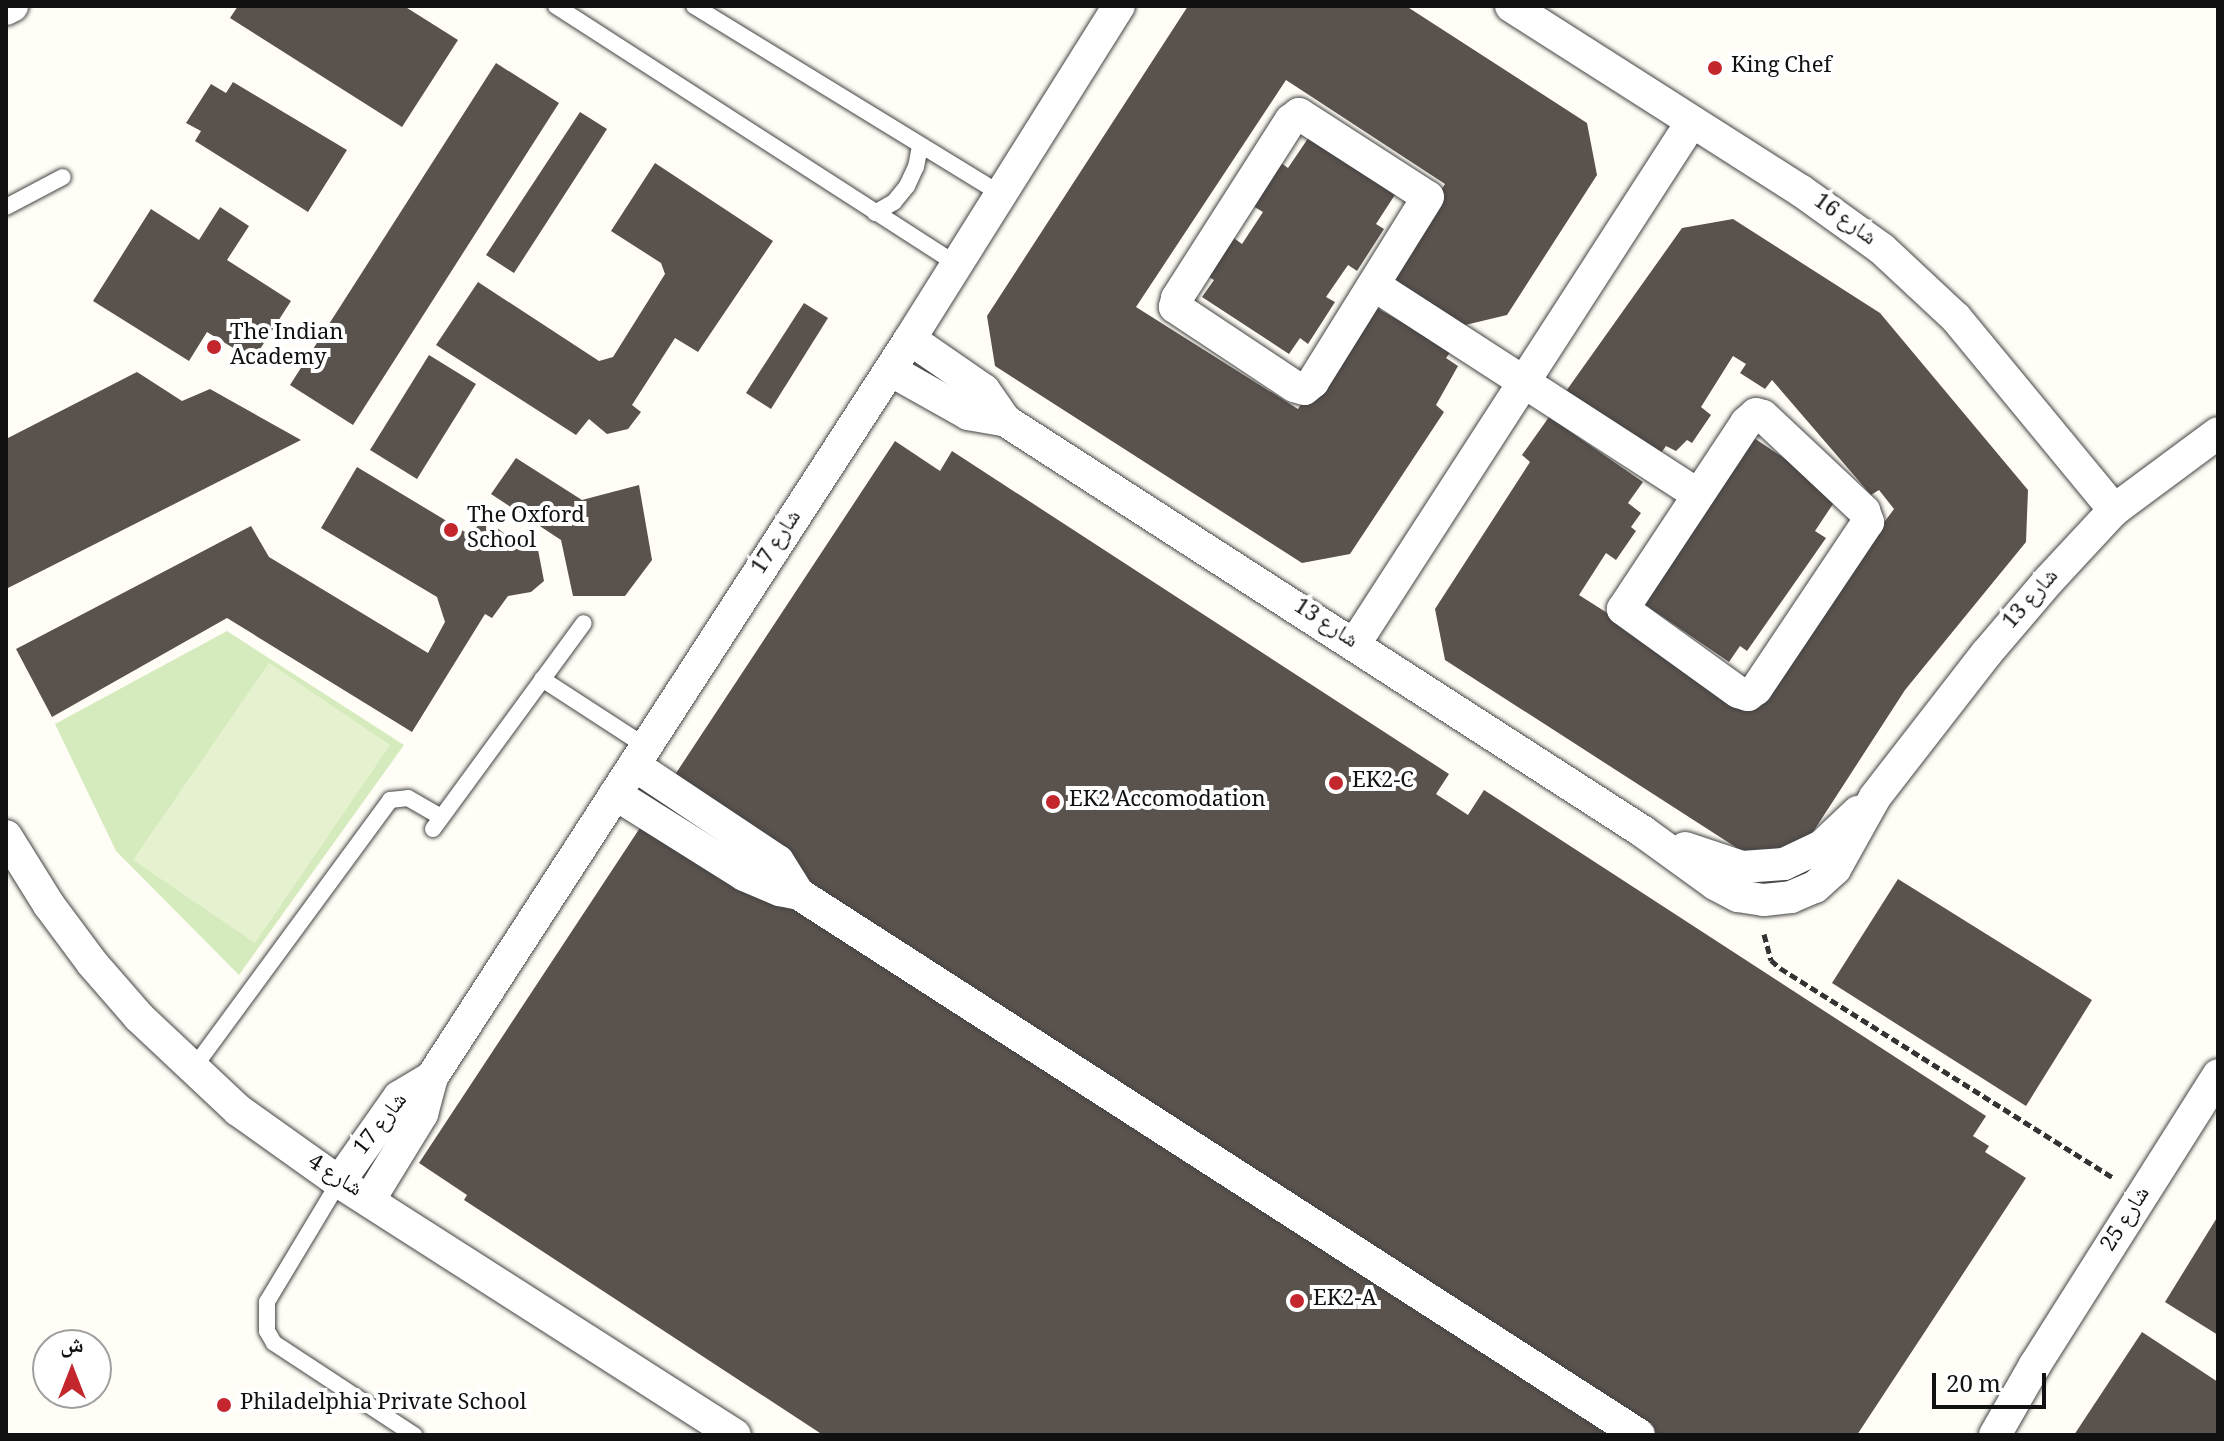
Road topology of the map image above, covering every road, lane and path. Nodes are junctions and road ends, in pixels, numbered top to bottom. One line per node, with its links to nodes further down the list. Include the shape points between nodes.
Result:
1 (12, 6): 6 (street)
2 (556, 6): 12 (lane)
3 (694, 6): 8 (lane)
4 (1119, 6): 10 (street, شارع 17)
5 (1511, 6): 7 (street, شارع 16)
6 (6, 9)
7 (1691, 123): 17 (street); 21 (street, شارع 16, via 1842,218 1920,282 1956,318)
8 (920, 146): 10 (lane); 12 (lane, via 907,186)
9 (63, 177): 11 (lane)
10 (1002, 195): 13 (street, شارع 17)
11 (6, 207)
12 (875, 213): 13 (lane)
13 (956, 264): 15 (street, شارع 17)
14 (1374, 285): 14 (street, via 1304,389 1175,307 1299,114 1428,197); 17 (street)
15 (910, 339): 16 (street, شارع 17); 18 (street, شارع 13, via 984,390)
16 (890, 370): 18 (street, شارع 13, via 968,414); 25 (street, شارع 17)
17 (1524, 382): 20 (street); 23 (street)
18 (1006, 421): 23 (street, شارع 13)
19 (2218, 433): 21 (street, شارع 13)
20 (1697, 494): 20 (street, via 1756,414 1867,516 1867,528 1748,695 1623,609)
21 (2114, 510): 27 (street, شارع 13, via 1986,654)
22 (584, 623): 24 (lane)
23 (1354, 645): 28 (street, شارع 13)
24 (542, 679): 25 (lane); 32 (lane, via 437,823 408,798 390,800)
25 (640, 756): 26 (street, شارع 17); 30 (street, via 778,861)
26 (615, 794): 30 (street, via 744,875); 34 (street, شارع 17)
27 (1875, 797): 28 (street, شارع 13, via 1822,846 1784,864 1721,862); 31 (street, شارع 13, via 1835,869 1815,887)
28 (1642, 831): 31 (street, شارع 13, via 1715,884 1738,896)
29 (6, 836): 32 (street, شارع 4, via 92,963)
30 (799, 894): 41 (street)
31 (1764, 900): 36 (path, via 1766,948 1780,968)
32 (192, 1070): 35 (street, شارع 4)
33 (2218, 1075): 36 (street, شارع 25)
34 (432, 1077): 35 (street, شارع 17, via 399,1097); 37 (street, شارع 17, via 422,1114)
35 (339, 1182): 37 (street, شارع 4); 40 (lane, via 267,1302 267,1331 274,1343)
36 (2142, 1195): 38 (street, شارع 25)
37 (370, 1199): 39 (street, شارع 4)
38 (2035, 1365): 42 (street, شارع 25); 43 (street, شارع 25)
39 (729, 1433)
40 (414, 1435)
41 (1639, 1435)
42 (1970, 1435)
43 (1995, 1435)

